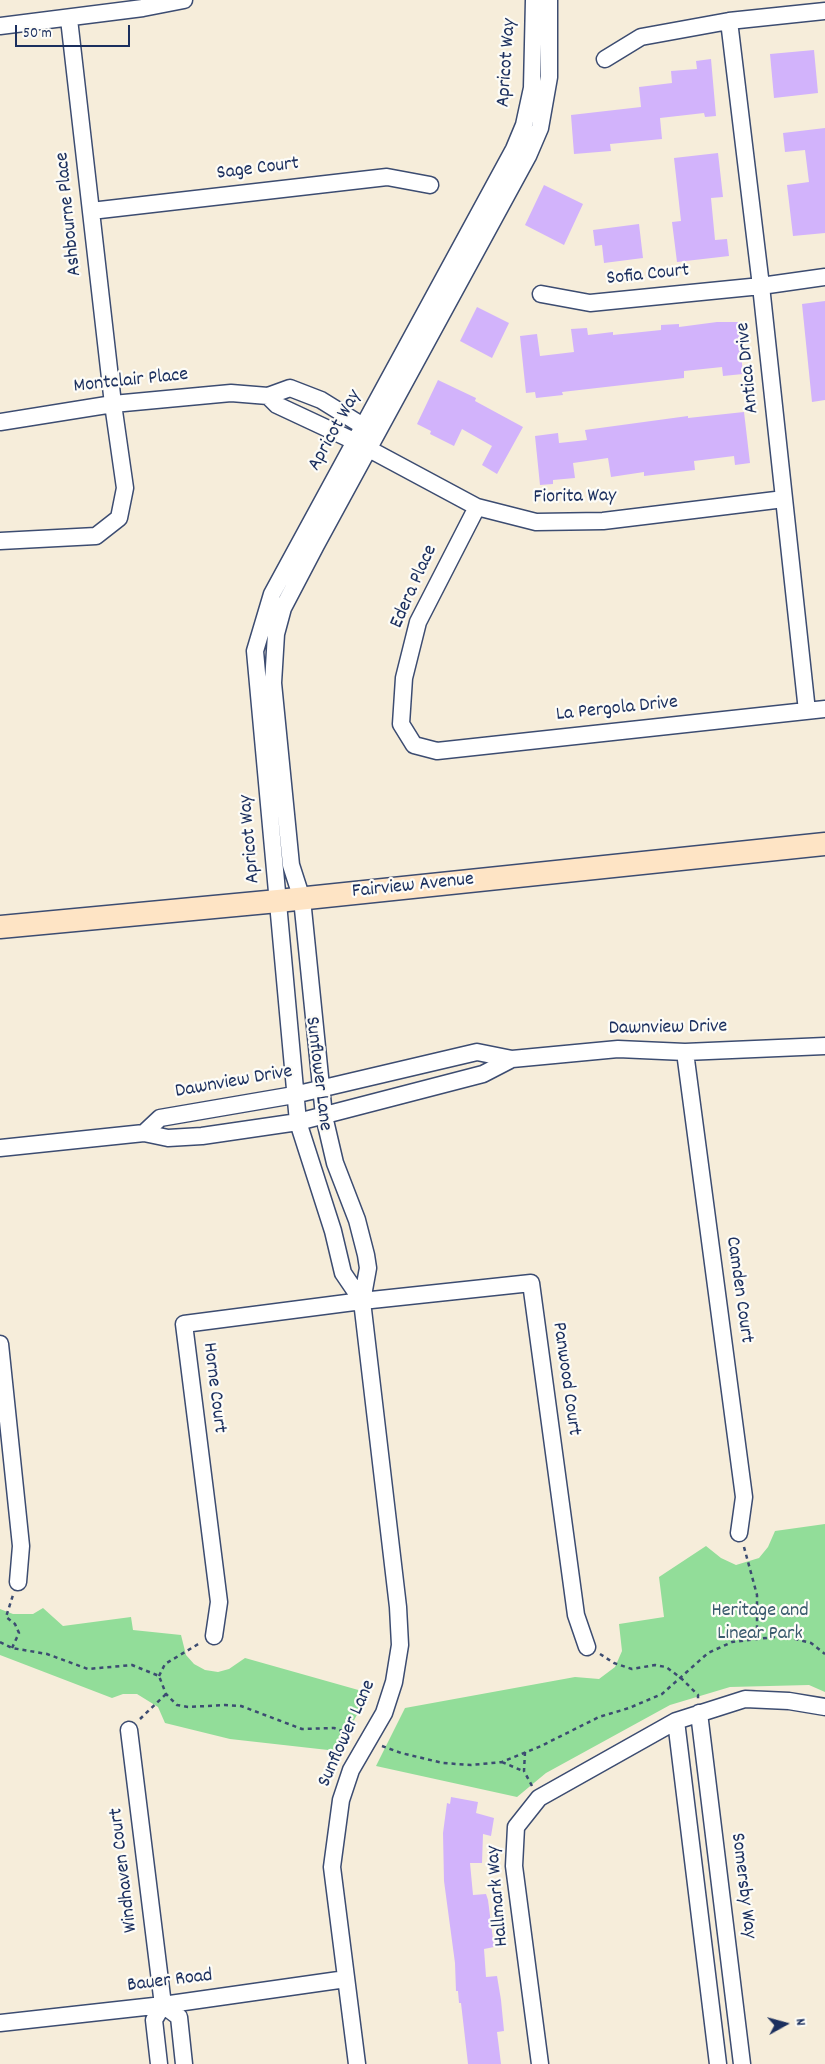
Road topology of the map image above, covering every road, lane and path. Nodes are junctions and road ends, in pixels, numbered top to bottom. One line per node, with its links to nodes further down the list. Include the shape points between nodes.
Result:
1 (184, 0): 5 (street)
2 (534, 0): 17 (street, Apricot Way, via 532,88 524,126)
3 (549, 0): 18 (street, Apricot Way, via 549,77 540,128 528,156)
4 (825, 11): 6 (street)
5 (69, 19): 7 (street); 10 (street, Ashbourne Place)
6 (729, 21): 8 (street, via 641,37); 12 (street, Antica Drive)
7 (0, 26)
8 (605, 59)
9 (430, 185): 10 (street, Sage Court, via 387,177)
10 (91, 211): 15 (street, Ashbourne Place)
11 (825, 277): 12 (street, Sofia Court)
12 (761, 286): 13 (street, Sofia Court, via 590,303); 19 (street, Antica Drive)
13 (540, 294)
14 (268, 396): 15 (street, Montclair Place, via 232,393); 17 (street, Montclair Place, via 290,388 321,400); 18 (street, via 277,405)
15 (113, 404): 16 (street, Montclair Place); 21 (street, Ashbourne Place, via 125,488 119,518 96,536)
16 (0, 422)
17 (363, 426): 18 (street, Apricot Way)
18 (361, 445): 20 (street, Fiorita Way); 26 (street, Apricot Way, via 284,608 276,634 273,683 291,866); 27 (street, Apricot Way, via 272,594 255,651)
19 (784, 499): 20 (street, Fiorita Way, via 603,521 536,522); 23 (street, Antica Drive)
20 (476, 507): 24 (street, Edera Place, via 418,622 404,678 400,724)
21 (0, 541)
22 (825, 709): 23 (street, La Pergola Drive)
23 (807, 711): 24 (street, La Pergola Drive, via 437,751)
24 (414, 745)
25 (825, 844): 26 (street, Fairview Avenue)
26 (302, 899): 27 (street, Fairview Avenue); 32 (street, Sunflower Lane)
27 (278, 901): 28 (street, Fairview Avenue); 33 (street, Sunflower Lane)
28 (0, 927)
29 (825, 1046): 30 (street, Dawnview Drive)
30 (685, 1052): 31 (street, Dawnview Drive, via 618,1049); 40 (street, Camden Court, via 744,1498)
31 (512, 1059): 32 (street, Dawnview Drive, via 478,1052); 34 (street, Dawnview Drive, via 483,1074)
32 (320, 1088): 33 (street, Dawnview Drive); 34 (street, Sunflower Lane)
33 (294, 1095): 35 (street, Sunflower Lane); 36 (street, Dawnview Drive, via 160,1118)
34 (324, 1116): 35 (street, Dawnview Drive); 38 (street, Sunflower Lane, via 335,1163 357,1220 366,1256 368,1268)
35 (298, 1122): 36 (street, Dawnview Drive, via 202,1136 168,1138); 38 (street, Sunflower Lane, via 343,1273)
36 (144, 1133): 37 (street, Dawnview Drive)
37 (0, 1148)
38 (362, 1301): 42 (street, Horne Court, via 184,1324 218,1602); 45 (street, Panwood Court, via 531,1283 576,1614); 55 (street, Sunflower Lane, via 400,1645 394,1682 384,1713)
39 (0, 1344): 41 (street, via 21,1546)
40 (740, 1533): 43 (path, via 756,1595)
41 (18, 1582): 46 (path, via 6,1617 15,1624 18,1633)
42 (214, 1636): 48 (path, via 165,1664)
43 (757, 1639): 47 (path, via 783,1636 811,1644); 49 (path, via 732,1642 708,1654)
44 (0, 1642): 46 (path)
45 (588, 1647): 49 (path, via 614,1663 632,1669 655,1665 666,1667)
46 (12, 1648): 48 (path, via 47,1654 88,1669 132,1665)
47 (825, 1654)
48 (159, 1676): 50 (path)
49 (681, 1678): 52 (path, via 698,1695); 56 (path, via 662,1694 599,1717)
50 (166, 1694): 54 (path); 55 (path, via 176,1704 188,1707 241,1706 302,1729 334,1728)
51 (825, 1707): 52 (street, Hallmark Way, via 789,1701 745,1700)
52 (699, 1713): 53 (street, Hallmark Way); 68 (street, Somersby Way)
53 (676, 1721): 59 (street, Hallmark Way); 67 (street)
54 (129, 1730): 61 (street, Windhaven Court)
55 (368, 1740): 57 (path, via 400,1753 443,1763); 60 (street, Sunflower Lane, via 351,1770 341,1800 332,1867)
56 (526, 1752): 57 (path); 58 (path)
57 (502, 1762): 58 (path)
58 (524, 1771): 59 (path)
59 (539, 1798): 66 (street, Hallmark Way, via 516,1827 514,1866)
60 (346, 1979): 61 (street, Bauer Road); 65 (street, Sunflower Lane)
61 (163, 2005): 62 (street, Bauer Road); 63 (street, via 154,2020); 64 (street, via 178,2017)
62 (0, 2023)
63 (159, 2064)
64 (184, 2064)
65 (357, 2064)
66 (540, 2064)
67 (718, 2064)
68 (742, 2064)

